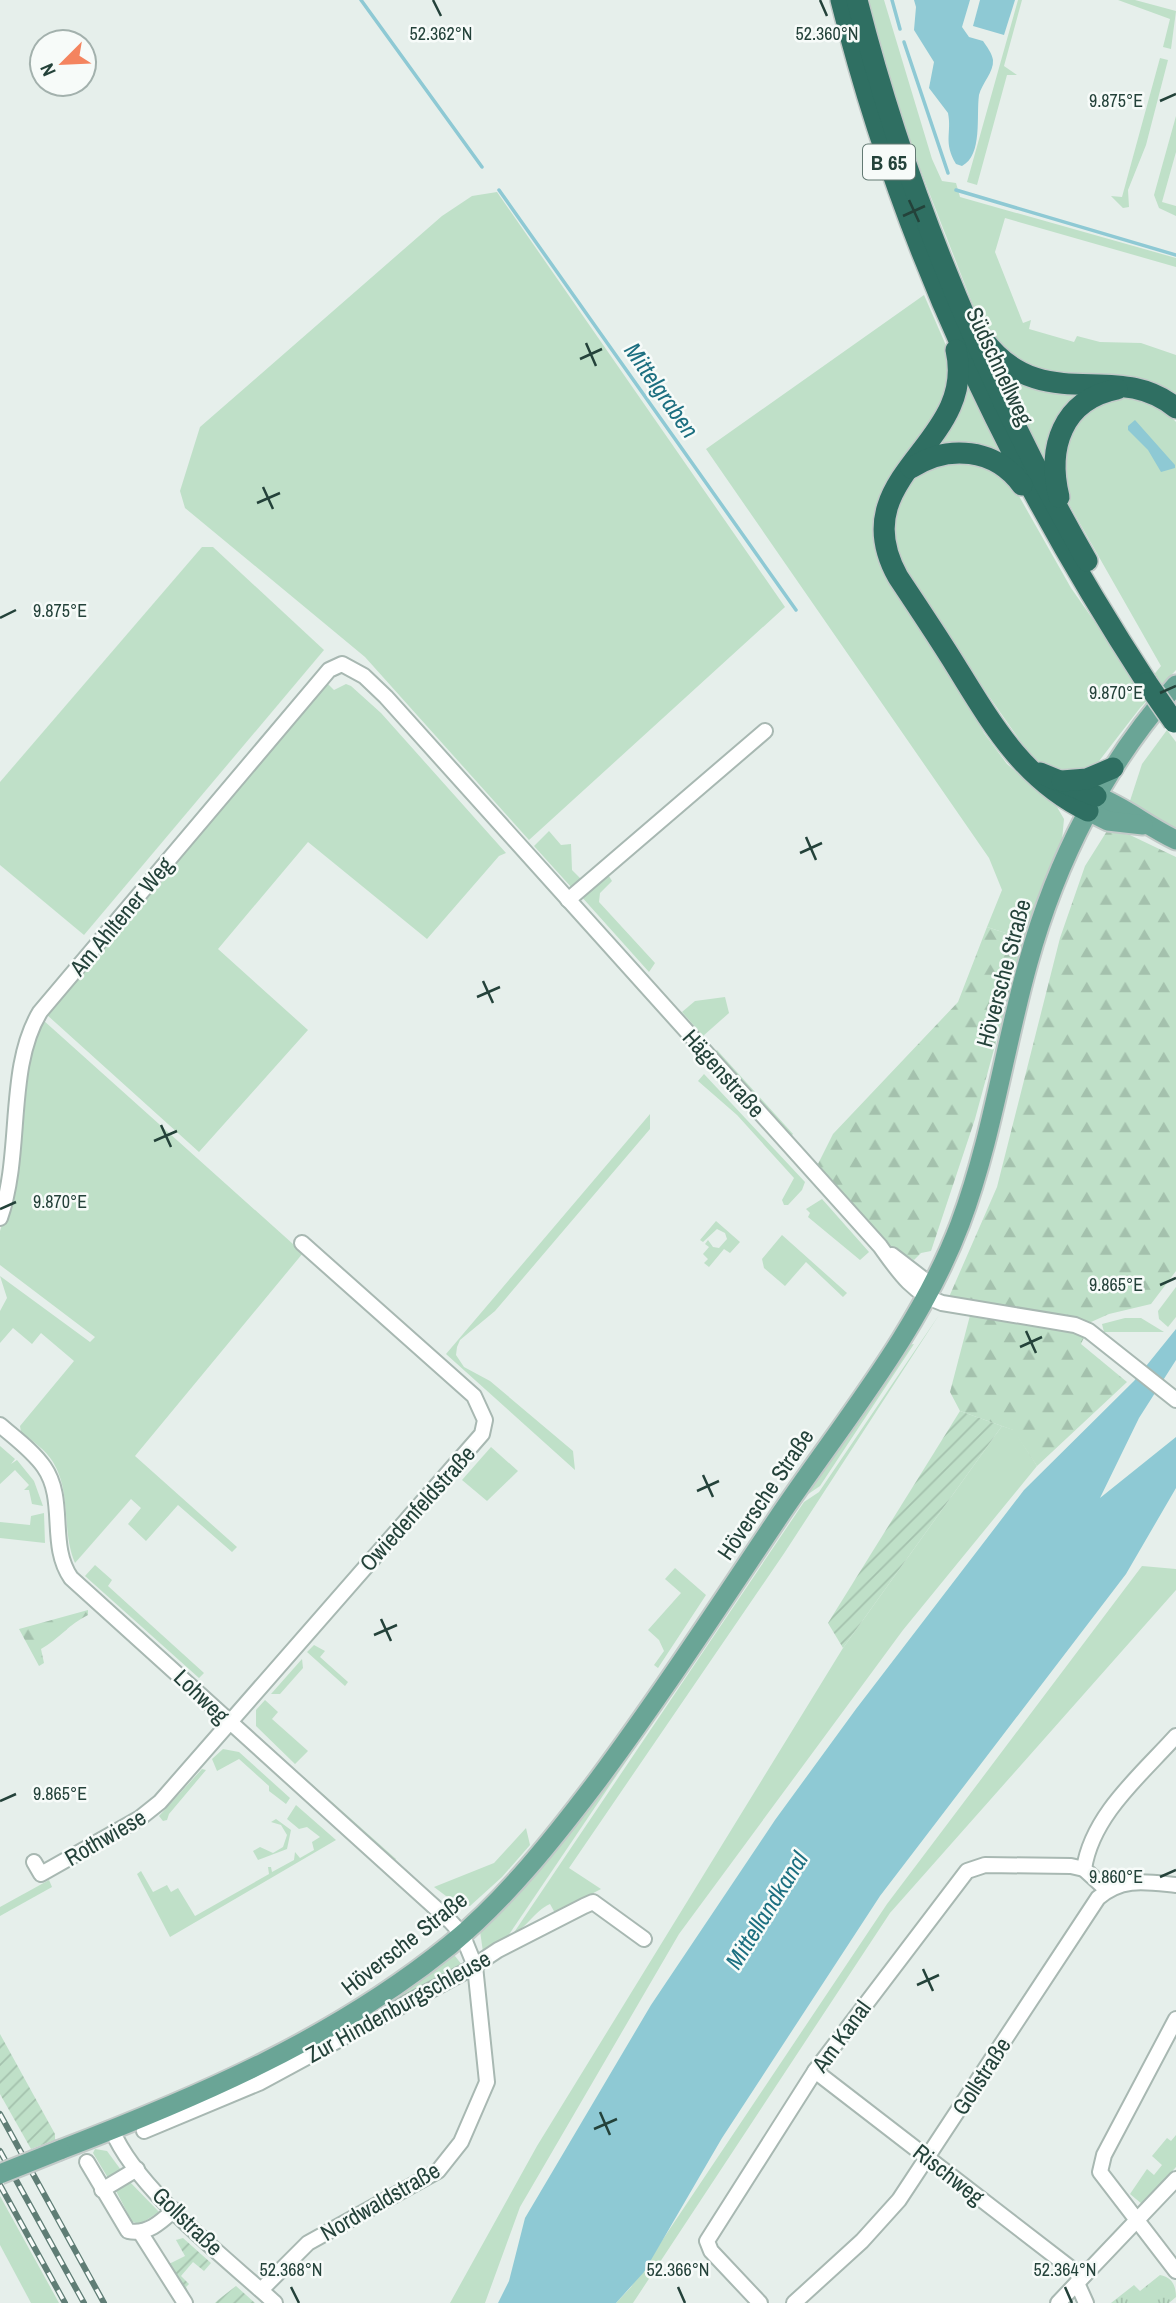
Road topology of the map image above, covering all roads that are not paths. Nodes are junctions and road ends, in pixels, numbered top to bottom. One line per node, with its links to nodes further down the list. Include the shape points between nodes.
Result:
1 (841, 0): 3 (highway, Südschnellweg / B 65, via 890,166)
2 (857, 0): 3 (highway, Südschnellweg / B 65)
3 (955, 315): 4 (highway, via 1015,372 1047,381); 6 (highway, via 956,398); 7 (highway, Südschnellweg / B 65); 8 (highway, Südschnellweg / B 65)
4 (1121, 388): 5 (highway, via 1154,394); 8 (highway, via 1085,403 1060,433 1054,475)
5 (1176, 408)
6 (906, 471): 7 (highway, via 945,452 972,453 1008,470); 14 (highway, via 884,514 883,539 891,564 994,728)
7 (1043, 515): 10 (highway, Südschnellweg / B 65)
8 (1067, 526): 10 (highway, Südschnellweg / B 65)
9 (342, 664): 19 (street, Hägenstraße, via 364,676 386,697); 20 (street, Am Ahltener Weg, via 329,670 40,1012 25,1041 12,1172)
10 (1151, 678): 12 (highway, Südschnellweg / B 65, bridge)
11 (1176, 685): 15 (main road, Höversche Straße)
12 (1175, 717)
13 (765, 731): 19 (street)
14 (1028, 768): 16 (highway); 17 (highway, via 1062,799)
15 (1113, 768): 16 (highway, via 1087,779); 17 (main road, Höversche Straße)
16 (1060, 781): 17 (highway)
17 (1092, 804): 18 (main road, via 1108,821 1144,825); 22 (main road, Höversche Straße, via 1043,913 975,1181)
18 (1176, 841)
19 (568, 900): 22 (street, Hägenstraße, via 880,1246 906,1282)
20 (0, 1218)
21 (302, 1243): 25 (street, Owiedenfeldstraße, via 474,1396 485,1420 475,1444)
22 (928, 1291): 23 (street, via 957,1306 1075,1325); 31 (main road, Höversche Straße, via 882,1368 621,1748 548,1844)
23 (1176, 1400)
24 (0, 1425): 25 (street, Lohweg, via 45,1468 55,1497 60,1557 71,1578)
25 (230, 1723): 27 (street, Rothwiese, via 141,1818 41,1874); 31 (street, Lohweg)
26 (1176, 1737): 28 (street, via 1105,1818)
27 (34, 1862)
28 (1077, 1868): 30 (street); 35 (street, Am Kanal, via 985,1865 960,1876)
29 (1176, 1885): 30 (street, via 1137,1881)
30 (1107, 1890): 37 (street, Gollstraße)
31 (462, 1934): 33 (street, Nordwaldstraße); 36 (main road, Höversche Straße, via 405,1979 327,2029)
32 (645, 1939): 33 (street, Zur Hindenburgschleuse, via 593,1902)
33 (475, 1966): 36 (street, Zur Hindenburgschleuse, via 257,2084); 48 (street, Nordwaldstraße, via 487,2082 454,2153 438,2171 308,2243)
34 (1176, 2019): 44 (street, via 1101,2164 1103,2180)
35 (815, 2071): 37 (street, Rischweg); 51 (street, Am Kanal, via 707,2241)
36 (128, 2128): 39 (street, Gollstraße, via 119,2147); 40 (main road, Höversche Straße, bridge)
37 (928, 2158): 47 (street, Rischweg); 52 (street, Gollstraße, via 883,2220)
38 (87, 2162): 42 (street)
39 (136, 2169): 42 (street); 43 (street, Gollstraße)
40 (0, 2174)
41 (1176, 2179): 44 (street)
42 (102, 2190): 45 (street, via 121,2224 128,2231)
43 (174, 2210): 45 (street, via 161,2223); 48 (street, Gollstraße)
44 (1136, 2221): 46 (street); 47 (street)
45 (140, 2232): 49 (street)
46 (1176, 2272)
47 (1080, 2280): 53 (street); 54 (street, Rischweg)
48 (261, 2290): 50 (street, Gollstraße)
49 (185, 2303)
50 (275, 2303)
51 (760, 2303)
52 (794, 2303)
53 (1058, 2303)
54 (1086, 2303)

